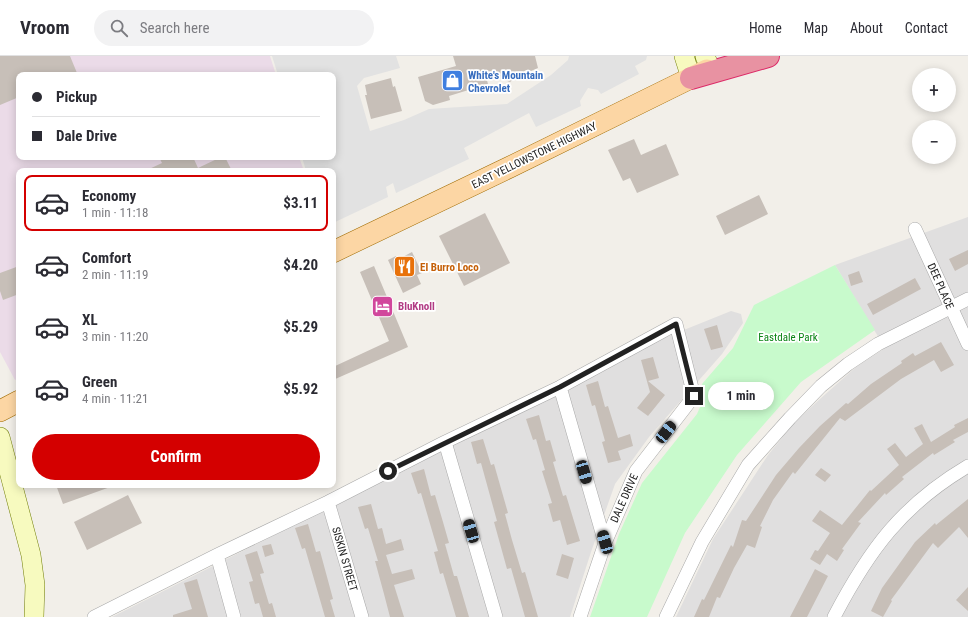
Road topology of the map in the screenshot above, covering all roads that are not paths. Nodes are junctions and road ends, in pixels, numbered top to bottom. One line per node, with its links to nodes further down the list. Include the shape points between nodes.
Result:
1 (684, 56): 4 (main road)
2 (734, 56): 4 (main road, EAST YELLOWSTONE HIGHWAY)
3 (768, 56): 4 (highway)
4 (702, 67): 6 (main road, EAST YELLOWSTONE HIGHWAY, via 510,167)
5 (916, 229): 8 (street, DEE PLACE)
6 (336, 251)
7 (968, 299): 8 (street)
8 (951, 308): 9 (street, DEE PLACE); 25 (street, via 878,344 848,364 790,418 748,465 702,542)
9 (968, 344)
10 (560, 387): 14 (street); 17 (street); 17 (street, DALE DRIVE, via 676,324 694,396 636,471)
11 (16, 403): 12 (main road)
12 (0, 411)
13 (0, 437): 20 (main road, via 31,555 35,585)
14 (445, 442): 16 (street); 23 (street)
15 (968, 466): 26 (street, via 927,493 892,526 874,549)
16 (328, 502): 18 (street); 22 (street, SISKIN STREET)
17 (605, 542): 24 (street, DALE DRIVE)
18 (216, 555): 19 (street); 21 (street)
19 (99, 616)
20 (34, 617)
21 (234, 617)
22 (362, 617)
23 (496, 617)
24 (580, 617)
25 (666, 617)
26 (834, 617)

